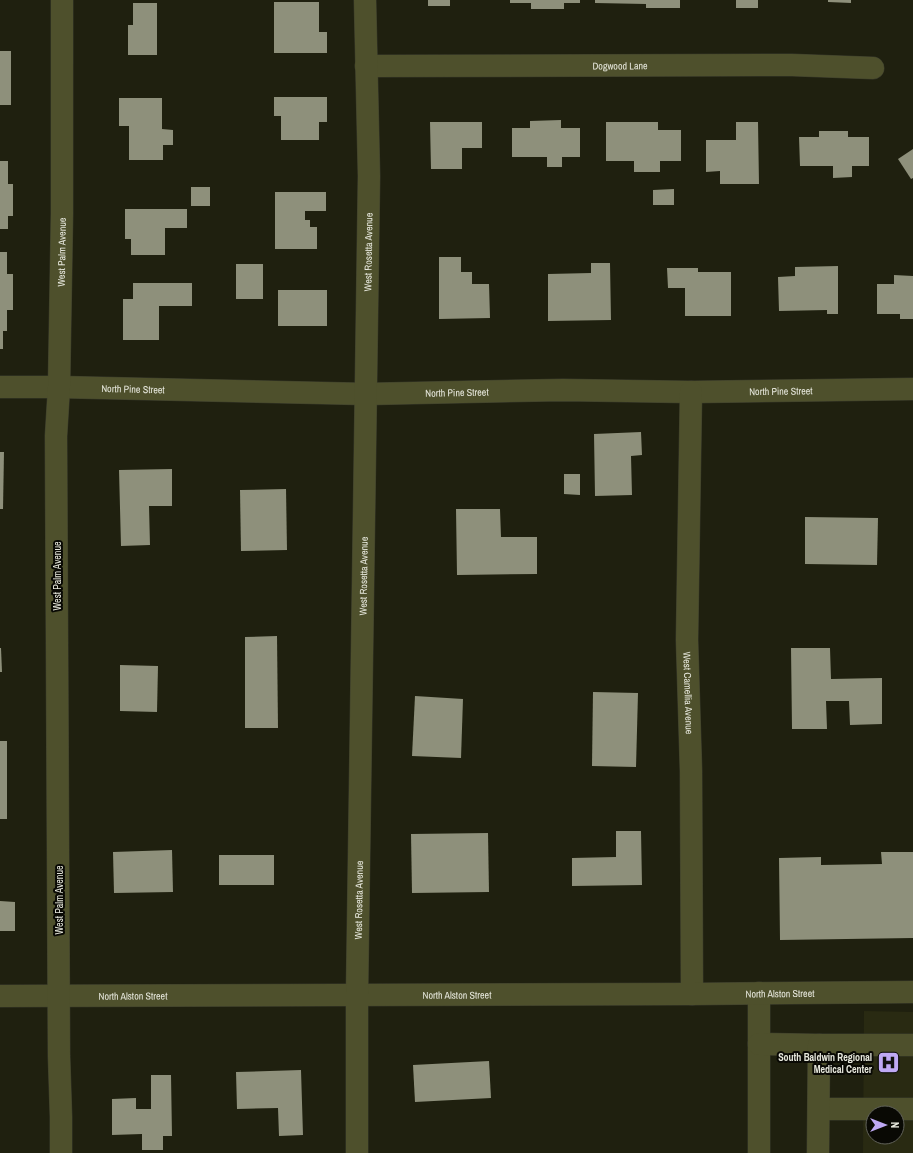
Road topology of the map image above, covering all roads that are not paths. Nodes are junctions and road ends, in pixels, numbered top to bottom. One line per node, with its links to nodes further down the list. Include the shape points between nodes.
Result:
1 (62, 0): 6 (street, West Palm Avenue)
2 (365, 0): 3 (street, West Rosetta Avenue)
3 (366, 66): 4 (street, Dogwood Lane, via 792,65); 9 (street, West Rosetta Avenue, via 369,176)
4 (873, 68)
5 (0, 387): 6 (street, North Pine Street)
6 (59, 387): 9 (street, North Pine Street); 13 (street, West Palm Avenue, via 56,444)
7 (913, 389): 8 (street, North Pine Street)
8 (691, 392): 9 (street, North Pine Street, via 563,390); 12 (street, West Camellia Avenue, via 687,640)
9 (366, 394): 14 (street, West Rosetta Avenue)
10 (913, 992): 11 (street, North Alston Street)
11 (759, 993): 12 (street, North Alston Street); 16 (street)
12 (692, 994): 14 (street, North Alston Street)
13 (60, 995): 14 (street, North Alston Street); 15 (street, North Alston Street); 21 (street, West Palm Avenue)
14 (357, 995): 22 (street, West Rosetta Avenue)
15 (0, 996)
16 (759, 1044): 17 (street); 23 (street)
17 (819, 1044): 18 (street); 19 (street)
18 (913, 1045)
19 (819, 1109): 20 (street); 24 (street)
20 (913, 1109)
21 (61, 1153)
22 (357, 1153)
23 (759, 1153)
24 (818, 1153)

